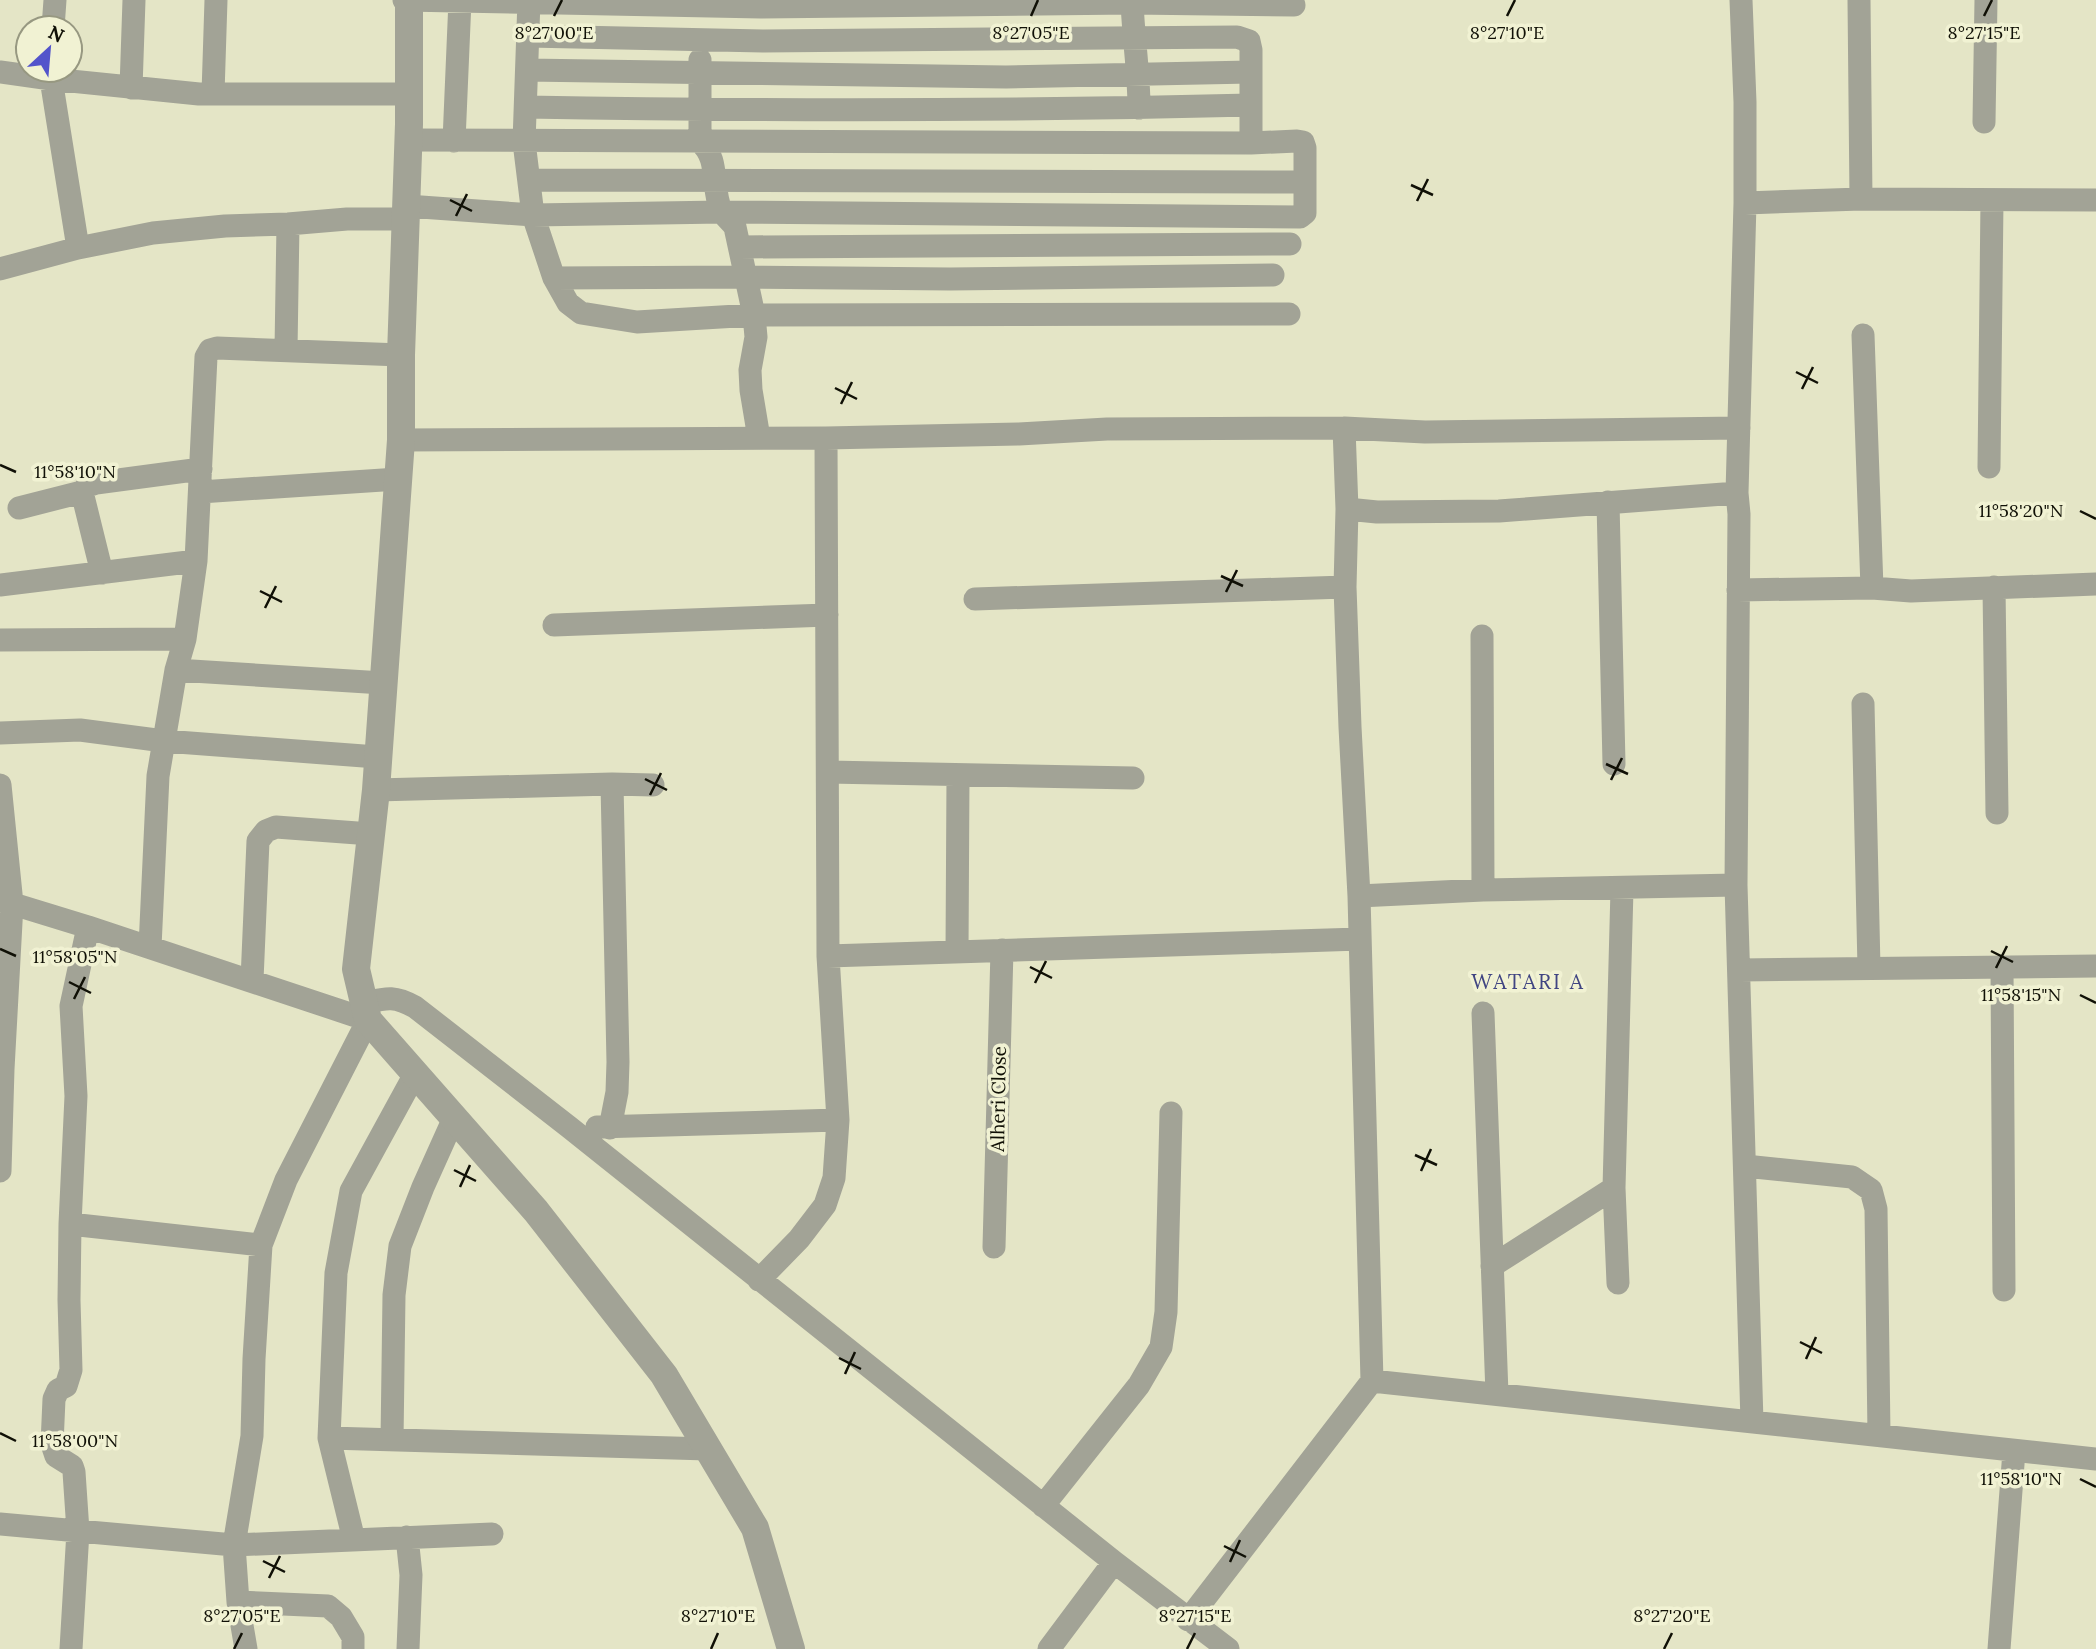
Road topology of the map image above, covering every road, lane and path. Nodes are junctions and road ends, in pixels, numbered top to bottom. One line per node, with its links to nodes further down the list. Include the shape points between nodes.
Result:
1 (134, 0): 26 (street)
2 (216, 0): 27 (street)
3 (408, 0): 7 (street); 28 (street)
4 (1741, 0): 47 (street)
5 (1859, 0): 44 (street)
6 (1986, 0): 34 (street)
7 (460, 1): 9 (street); 36 (street)
8 (1132, 1): 10 (street); 12 (street); 14 (street)
9 (528, 2): 11 (street); 13 (street)
10 (939, 3): 11 (street); 16 (street)
11 (761, 4): 18 (street)
12 (1294, 5)
13 (528, 36): 15 (street); 19 (street)
14 (1133, 39): 17 (street); 20 (street, via 1237,37 1249,41); 22 (street)
15 (700, 40): 18 (street); 21 (street)
16 (941, 40): 17 (street); 18 (street)
17 (1005, 40): 23 (street)
18 (763, 41)
19 (527, 70): 21 (street); 30 (street)
20 (1251, 72): 22 (street); 29 (street)
21 (700, 73): 23 (street); 32 (street)
22 (1139, 74): 23 (street); 31 (street)
23 (1006, 77): 33 (street)
24 (84, 80): 26 (street)
25 (52, 84): 58 (street)
26 (131, 88): 27 (street)
27 (213, 94): 28 (street)
28 (410, 94): 35 (street)
29 (1251, 105): 31 (street); 40 (street)
30 (526, 107): 32 (street); 37 (street)
31 (1139, 108): 33 (street)
32 (700, 110): 33 (street); 38 (street)
33 (1007, 110): 39 (street)
34 (1984, 122)
35 (409, 140): 36 (street); 49 (street)
36 (454, 141): 37 (street)
37 (524, 142): 38 (street); 41 (street)
38 (700, 142): 39 (street); 42 (street, via 712,157)
39 (1008, 142): 40 (street)
40 (1251, 143): 43 (street, via 1303,142)
41 (529, 180): 42 (street); 51 (street)
42 (714, 181): 43 (street); 48 (street)
43 (1304, 182): 52 (street, via 1305,213 1300,217)
44 (1861, 199): 45 (street); 47 (street)
45 (1992, 200): 46 (street); 77 (street)
46 (2096, 200)
47 (1745, 203): 73 (street)
48 (722, 212): 50 (street); 51 (street); 57 (street, via 735,227)
49 (407, 213): 51 (street); 53 (street); 71 (street)
50 (948, 214): 52 (street); 56 (street)
51 (533, 215): 63 (street)
52 (1143, 215): 54 (street)
53 (288, 224): 58 (street, via 165,232); 70 (street)
54 (1144, 243): 55 (street); 56 (street); 61 (street)
55 (1290, 244)
56 (949, 245): 57 (street); 64 (street)
57 (740, 247): 62 (street)
58 (78, 248): 59 (street)
59 (0, 269)
60 (1273, 275): 61 (street)
61 (1145, 276): 64 (street); 65 (street)
62 (746, 277): 63 (street); 64 (street); 67 (street)
63 (554, 278): 67 (street, via 568,303 581,313 637,322)
64 (950, 279): 68 (street)
65 (1146, 314): 66 (street); 68 (street)
66 (1289, 314)
67 (754, 315): 68 (street); 74 (street, via 756,337 750,370)
68 (951, 315)
69 (1863, 335): 91 (street)
70 (286, 350): 71 (street); 79 (street, via 210,350)
71 (401, 355): 76 (street)
72 (1344, 428): 73 (street, via 1425,432); 75 (street); 84 (street)
73 (1739, 428): 81 (street)
74 (759, 438): 75 (street); 76 (street)
75 (826, 438): 94 (street)
76 (401, 440): 78 (street)
77 (1989, 467)
78 (398, 479): 79 (street); 100 (street)
79 (200, 481): 80 (street, via 96,483); 85 (street)
80 (82, 492): 83 (street); 86 (street)
81 (1737, 493): 82 (street); 92 (street)
82 (1608, 502): 84 (street, via 1499,511); 105 (street)
83 (19, 508)
84 (1347, 509): 89 (street)
85 (196, 561): 86 (street); 97 (street)
86 (102, 573): 88 (street)
87 (2096, 584): 90 (street)
88 (0, 585)
89 (1345, 587): 93 (street); 118 (street)
90 (1994, 587): 91 (street); 113 (street)
91 (1872, 588): 92 (street)
92 (1738, 590): 115 (street)
93 (975, 599)
94 (827, 615): 95 (street); 106 (street)
95 (554, 625)
96 (1482, 636): 117 (street)
97 (185, 639): 98 (street); 99 (street)
98 (0, 640)
99 (176, 670): 100 (street); 103 (street)
100 (383, 683): 104 (street)
101 (1863, 704): 128 (street)
102 (0, 733): 103 (street, via 80,730)
103 (164, 741): 104 (street); 122 (street, via 154,827)
104 (377, 757): 112 (street)
105 (1614, 764)
106 (828, 772): 107 (street); 125 (street)
107 (958, 775): 108 (street); 124 (street)
108 (1133, 778)
109 (612, 784): 111 (street); 112 (street); 139 (street, via 618,1062)
110 (0, 785): 119 (street)
111 (653, 785)
112 (376, 790): 114 (street)
113 (1997, 813)
114 (371, 834): 131 (street, via 276,827 266,831 258,841); 132 (street, via 356,970)
115 (1736, 886): 116 (street); 129 (street)
116 (1622, 888): 117 (street); 143 (street)
117 (1483, 890): 118 (street)
118 (1359, 896): 121 (street)
119 (6, 902): 120 (street); 130 (street)
120 (88, 926): 122 (street); 144 (street, via 71,1006 76,1096)
121 (1360, 939): 123 (street); 151 (street)
122 (150, 947): 131 (street)
123 (1002, 950): 124 (street); 146 (street, Alheri Close)
124 (957, 951): 125 (street)
125 (828, 956): 137 (street)
126 (2096, 966): 127 (street)
127 (2002, 967): 128 (street); 150 (street)
128 (1869, 968): 129 (street)
129 (1740, 970): 141 (street)
130 (5, 972): 140 (street)
131 (252, 981): 132 (street)
132 (366, 1012): 134 (street); 138 (street, via 388,997 403,1000); 145 (street, via 286,1180)
133 (1483, 1013): 147 (street)
134 (415, 1074): 136 (street); 155 (street, via 351,1191 336,1273)
135 (1171, 1113): 160 (street, via 1166,1312 1161,1347 1139,1385)
136 (454, 1118): 156 (street, via 400,1246 394,1295); 157 (street, via 536,1211 664,1375)
137 (838, 1120): 139 (street); 148 (street, via 834,1178 825,1206)
138 (569, 1127): 139 (street); 148 (street)
139 (610, 1128)
140 (1, 1147): 142 (street)
141 (1745, 1166): 153 (street); 154 (street, via 1852,1177 1871,1191 1876,1209)
142 (0, 1171)
143 (1614, 1188): 147 (street); 149 (street)
144 (70, 1224): 145 (street); 162 (street, via 71,1370 66,1386 54,1399 52,1444 56,1456 74,1472)
145 (261, 1245): 166 (street, via 252,1436)
146 (995, 1247)
147 (1492, 1266): 152 (street)
148 (759, 1280): 160 (street)
149 (1618, 1283)
150 (2004, 1290)
151 (1372, 1381): 152 (street); 169 (street)
152 (1497, 1394): 153 (street)
153 (1752, 1422): 154 (street)
154 (1880, 1435): 158 (street)
155 (329, 1438): 156 (street); 165 (street)
156 (392, 1440): 157 (street)
157 (708, 1448): 175 (street, via 755,1528)
158 (2014, 1451): 159 (street); 177 (street)
159 (2096, 1459)
160 (1044, 1506): 167 (street)
161 (0, 1524): 162 (street)
162 (78, 1531): 166 (street); 171 (street)
163 (492, 1534): 164 (street)
164 (407, 1537): 165 (street); 174 (street, via 411,1574)
165 (354, 1540): 166 (street)
166 (234, 1545): 168 (street)
167 (1114, 1562): 169 (street); 176 (street)
168 (238, 1602): 172 (street); 173 (street, via 328,1606 353,1637)
169 (1188, 1620): 170 (street)
170 (1219, 1646)
171 (71, 1649)
172 (246, 1649)
173 (352, 1649)
174 (408, 1649)
175 (791, 1649)
176 (1049, 1649)
177 (1999, 1649)

